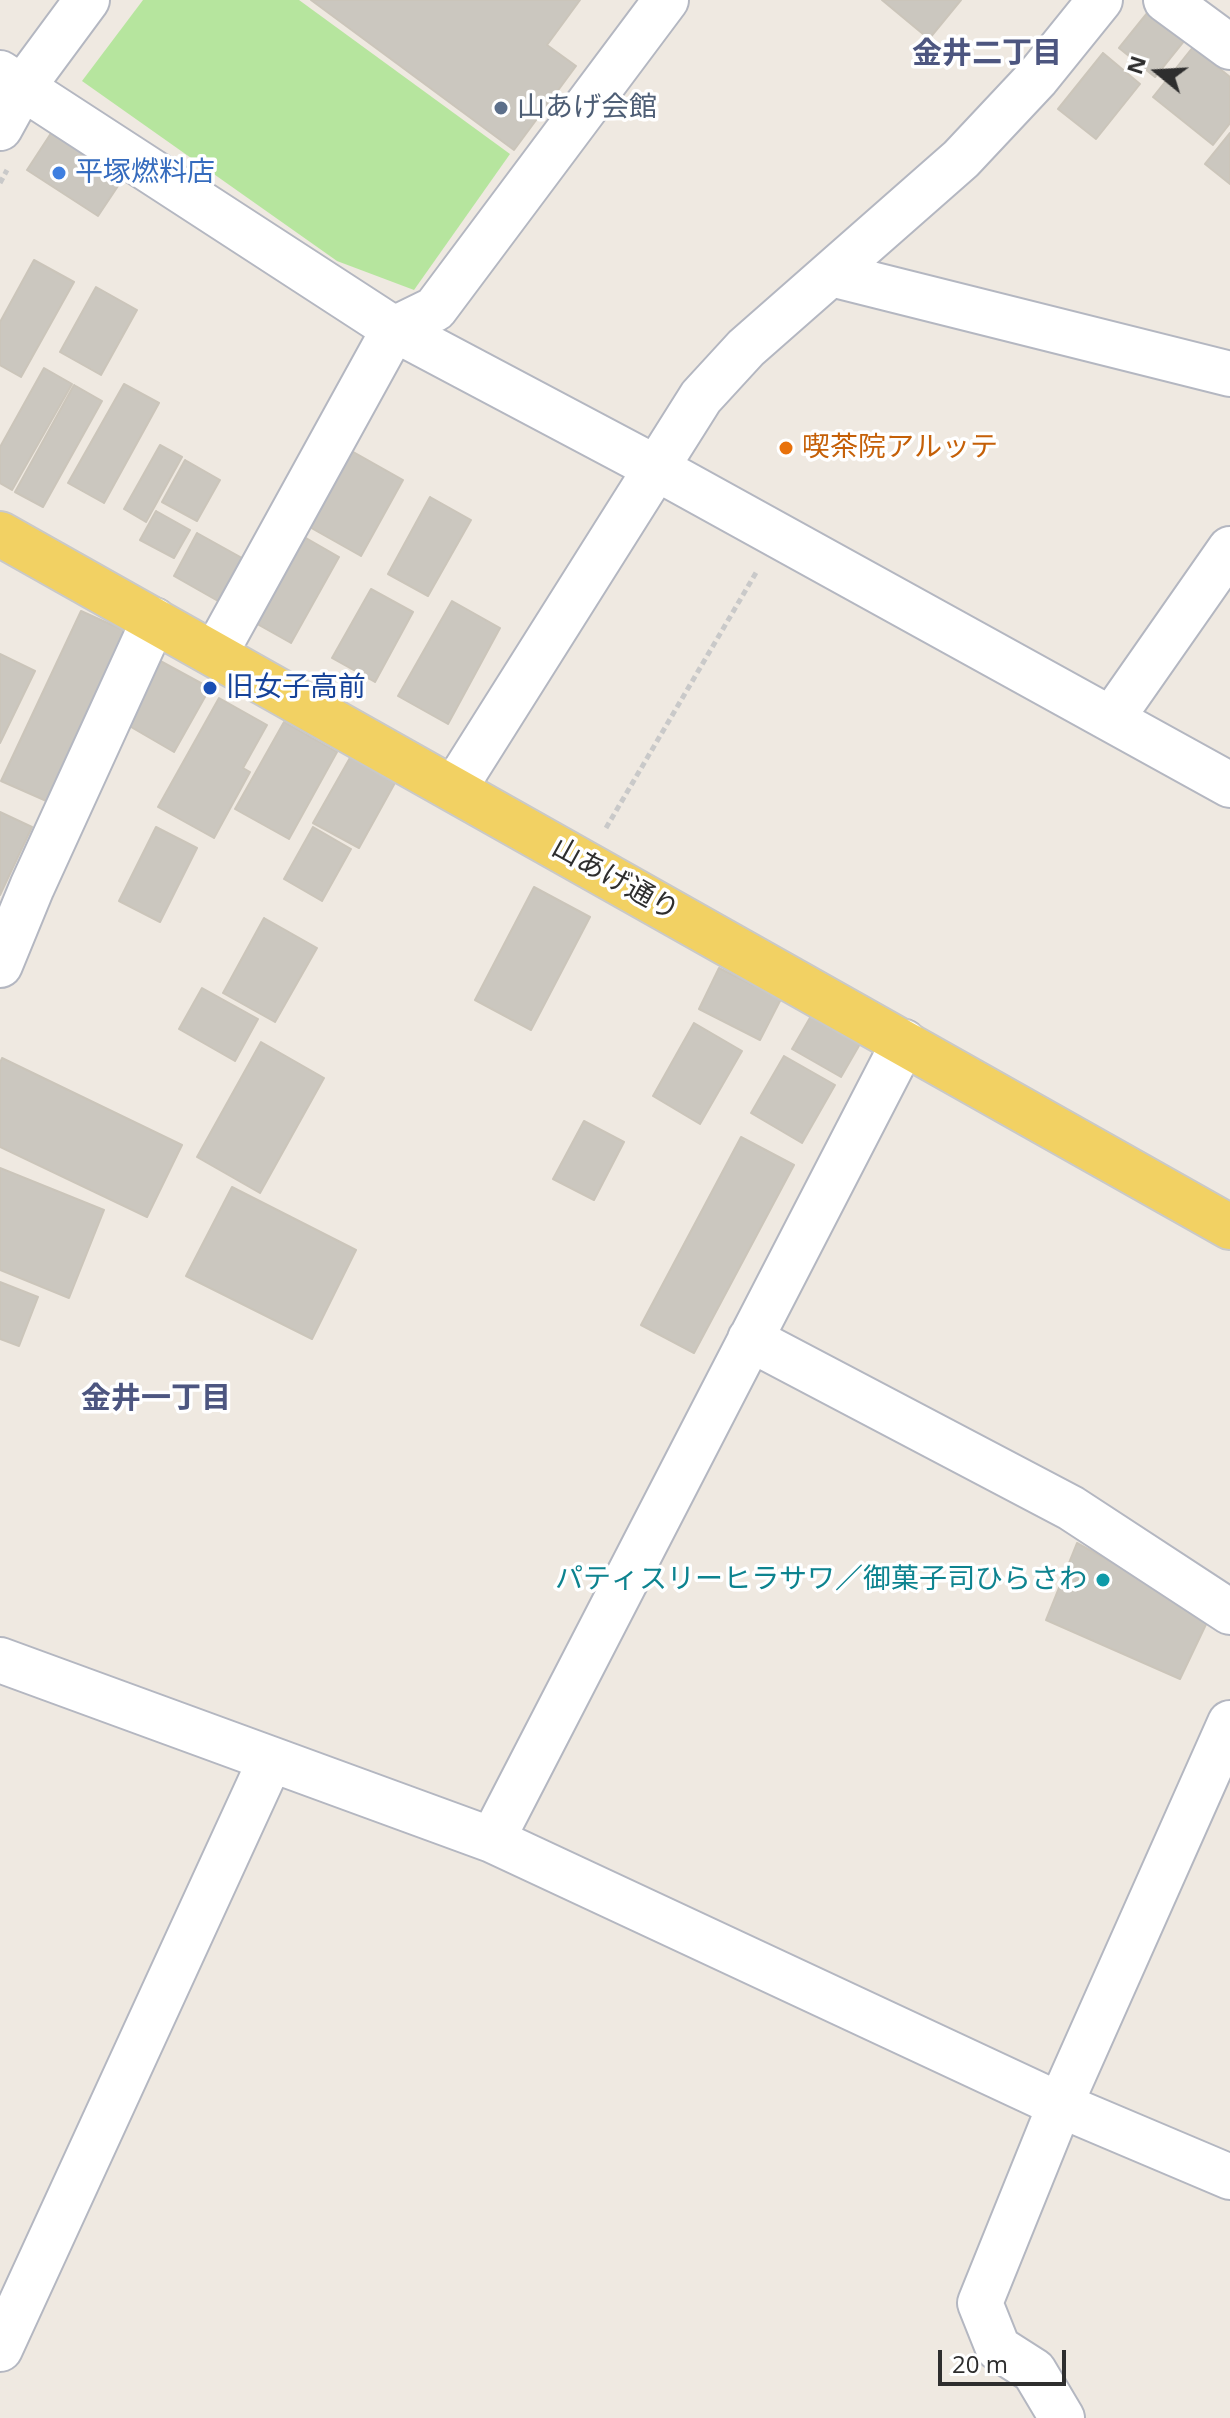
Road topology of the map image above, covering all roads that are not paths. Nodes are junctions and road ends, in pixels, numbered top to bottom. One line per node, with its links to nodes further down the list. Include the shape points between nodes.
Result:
1 (87, 0): 6 (street)
2 (666, 0): 9 (street, via 435,309)
3 (1100, 0): 8 (street, via 961,159)
4 (1166, 0): 5 (street)
5 (1230, 47)
6 (11, 80): 7 (street); 9 (street)
7 (0, 128)
8 (831, 274): 10 (street); 11 (street, via 746,348 701,397)
9 (394, 329): 11 (street); 15 (street)
10 (1230, 374)
11 (656, 468): 16 (street); 18 (street)
12 (0, 534): 14 (main road, 山あげ通り)
13 (1230, 549): 16 (street)
14 (154, 620): 15 (main road, 山あげ通り); 19 (street)
15 (215, 654): 18 (main road, 山あげ通り)
16 (1112, 718): 17 (street)
17 (1230, 785)
18 (454, 789): 20 (main road, 山あげ通り)
19 (0, 965)
20 (904, 1042): 21 (main road, 山あげ通り); 22 (street)
21 (1230, 1227)
22 (750, 1339): 23 (street, via 1071,1508); 27 (street)
23 (1230, 1612)
24 (0, 1660): 26 (street)
25 (1230, 1723): 28 (street)
26 (270, 1761): 27 (street); 30 (street)
27 (492, 1840): 28 (street)
28 (1060, 2105): 29 (street); 31 (street, via 980,2303 998,2348 1034,2371)
29 (1230, 2177)
30 (0, 2349)
31 (1062, 2418)

